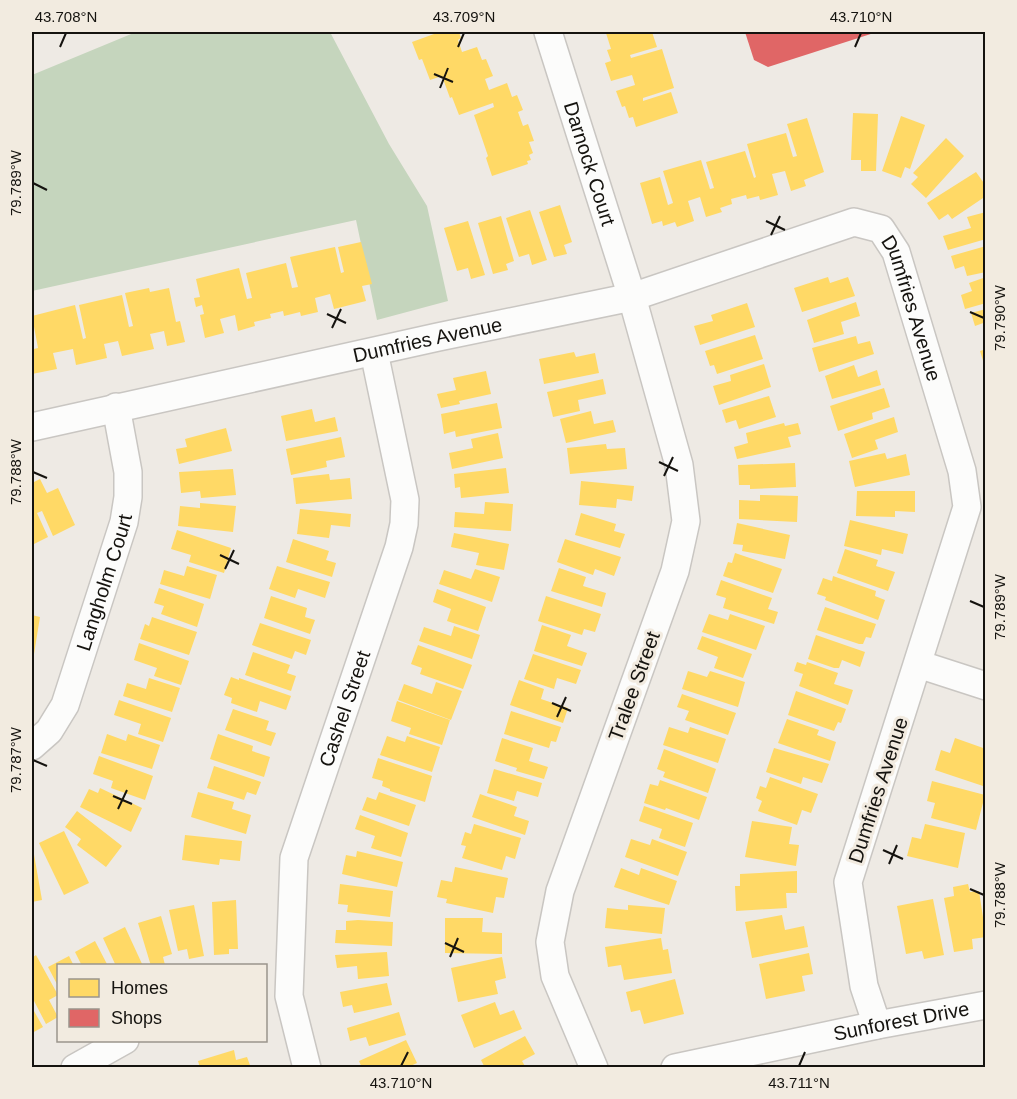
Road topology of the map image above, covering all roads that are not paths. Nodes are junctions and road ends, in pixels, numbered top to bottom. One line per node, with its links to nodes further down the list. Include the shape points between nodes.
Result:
1 (548, 32): 2 (street, Darnock Court)
2 (632, 297): 3 (street, Dumfries Avenue); 6 (street, Dumfries Avenue, via 854,222 881,229 896,252 962,471 968,507); 15 (street, Tralee Street, via 679,465 686,521 675,572 560,891 550,942 555,976)
3 (374, 352): 4 (street, Dumfries Avenue); 9 (street, Cashel Street, via 405,500 404,524 294,858)
4 (116, 407): 5 (street, Dumfries Avenue); 8 (street, Langholm Court, via 128,472 124,522 64,705 49,731)
5 (32, 427)
6 (918, 664): 7 (street); 11 (street, Dumfries Avenue, via 849,882 864,986)
7 (986, 686)
8 (32, 746)
9 (277, 998): 14 (street, Cashel Street)
10 (986, 1005): 11 (street, Sunforest Drive)
11 (877, 1025): 16 (street, Sunforest Drive)
12 (123, 1042): 13 (street)
13 (75, 1068)
14 (307, 1068)
15 (594, 1068)
16 (675, 1068)

